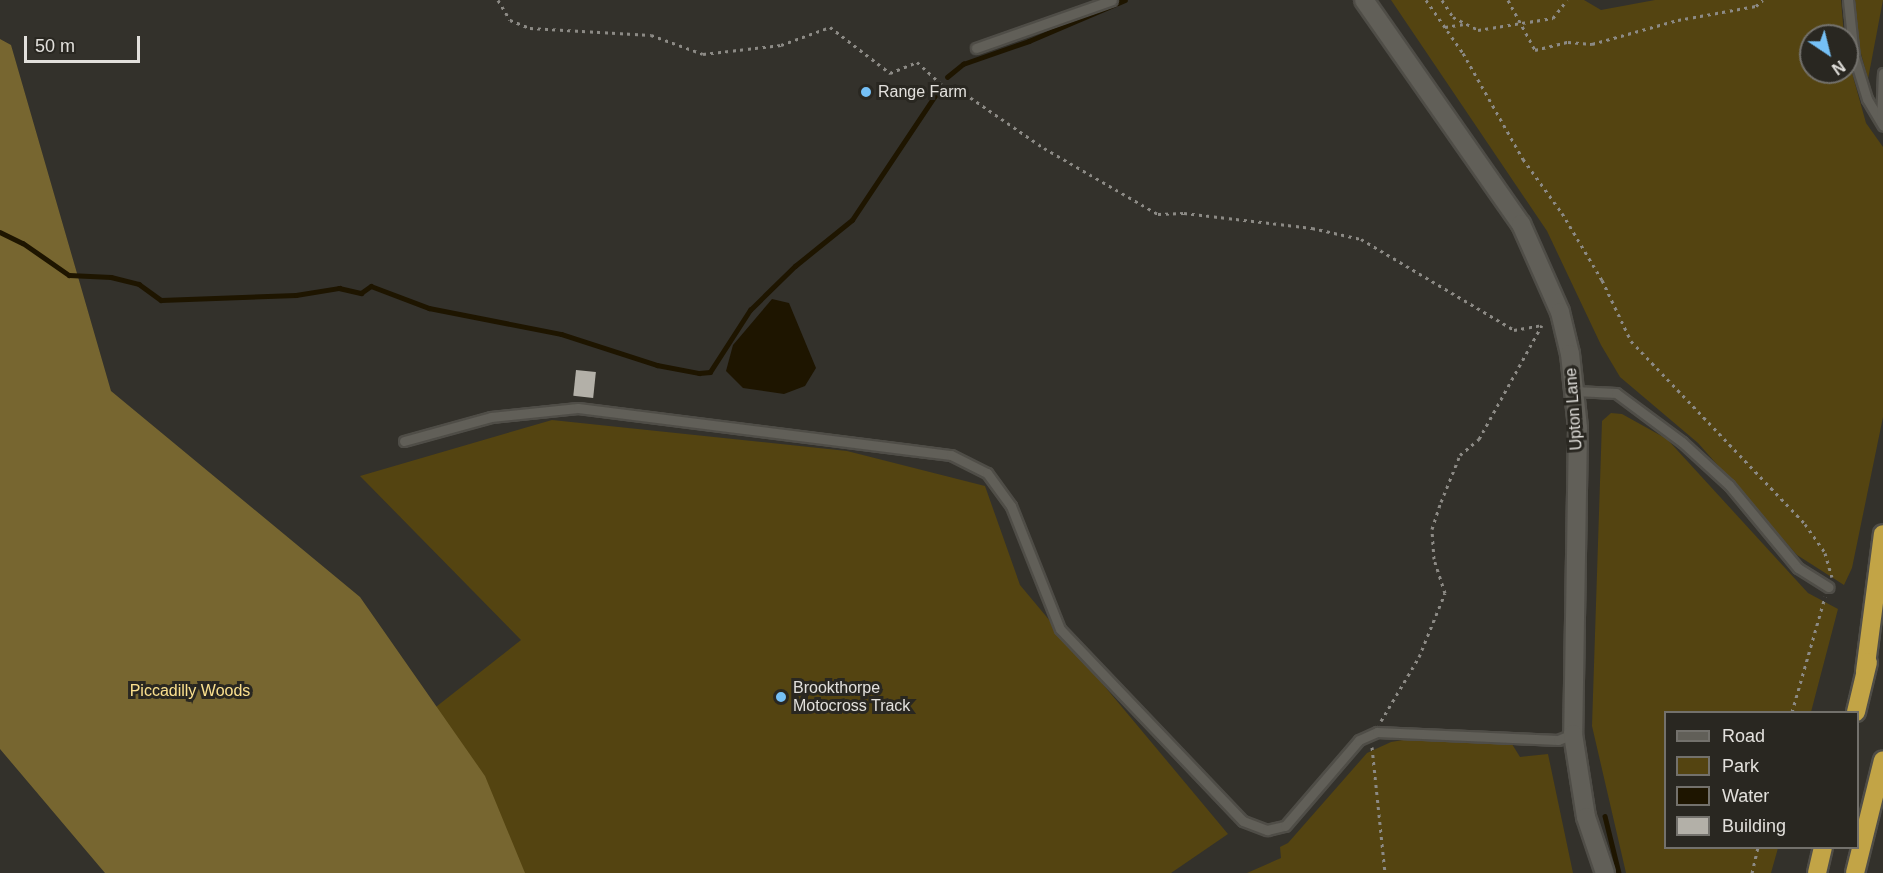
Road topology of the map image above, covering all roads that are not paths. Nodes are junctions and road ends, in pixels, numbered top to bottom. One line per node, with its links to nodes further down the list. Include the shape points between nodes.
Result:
1 (1112, 0): 4 (lane)
2 (1364, 0): 7 (street, Upton Lane, via 1512,210 1538,257 1560,312)
3 (1848, 0): 6 (lane, via 1854,57 1867,99)
4 (976, 48)
5 (1883, 73): 6 (lane)
6 (1882, 124)
7 (1575, 391): 10 (lane, via 1617,393 1683,442 1729,485 1803,573); 14 (street, Upton Lane)
8 (404, 441): 14 (lane, via 491,417 578,408 951,455 987,473 1011,506 1060,629 1243,821 1267,830 1285,826 1359,740 1377,732 1558,740)
9 (1883, 534): 12 (highway)
10 (1829, 587)
11 (1883, 602): 12 (highway)
12 (1865, 672): 13 (highway)
13 (1856, 711)
14 (1573, 734): 17 (street, Upton Lane, via 1586,817)
15 (1883, 760): 19 (highway)
16 (1823, 849): 18 (highway)
17 (1605, 873)
18 (1817, 873)
19 (1855, 873)

